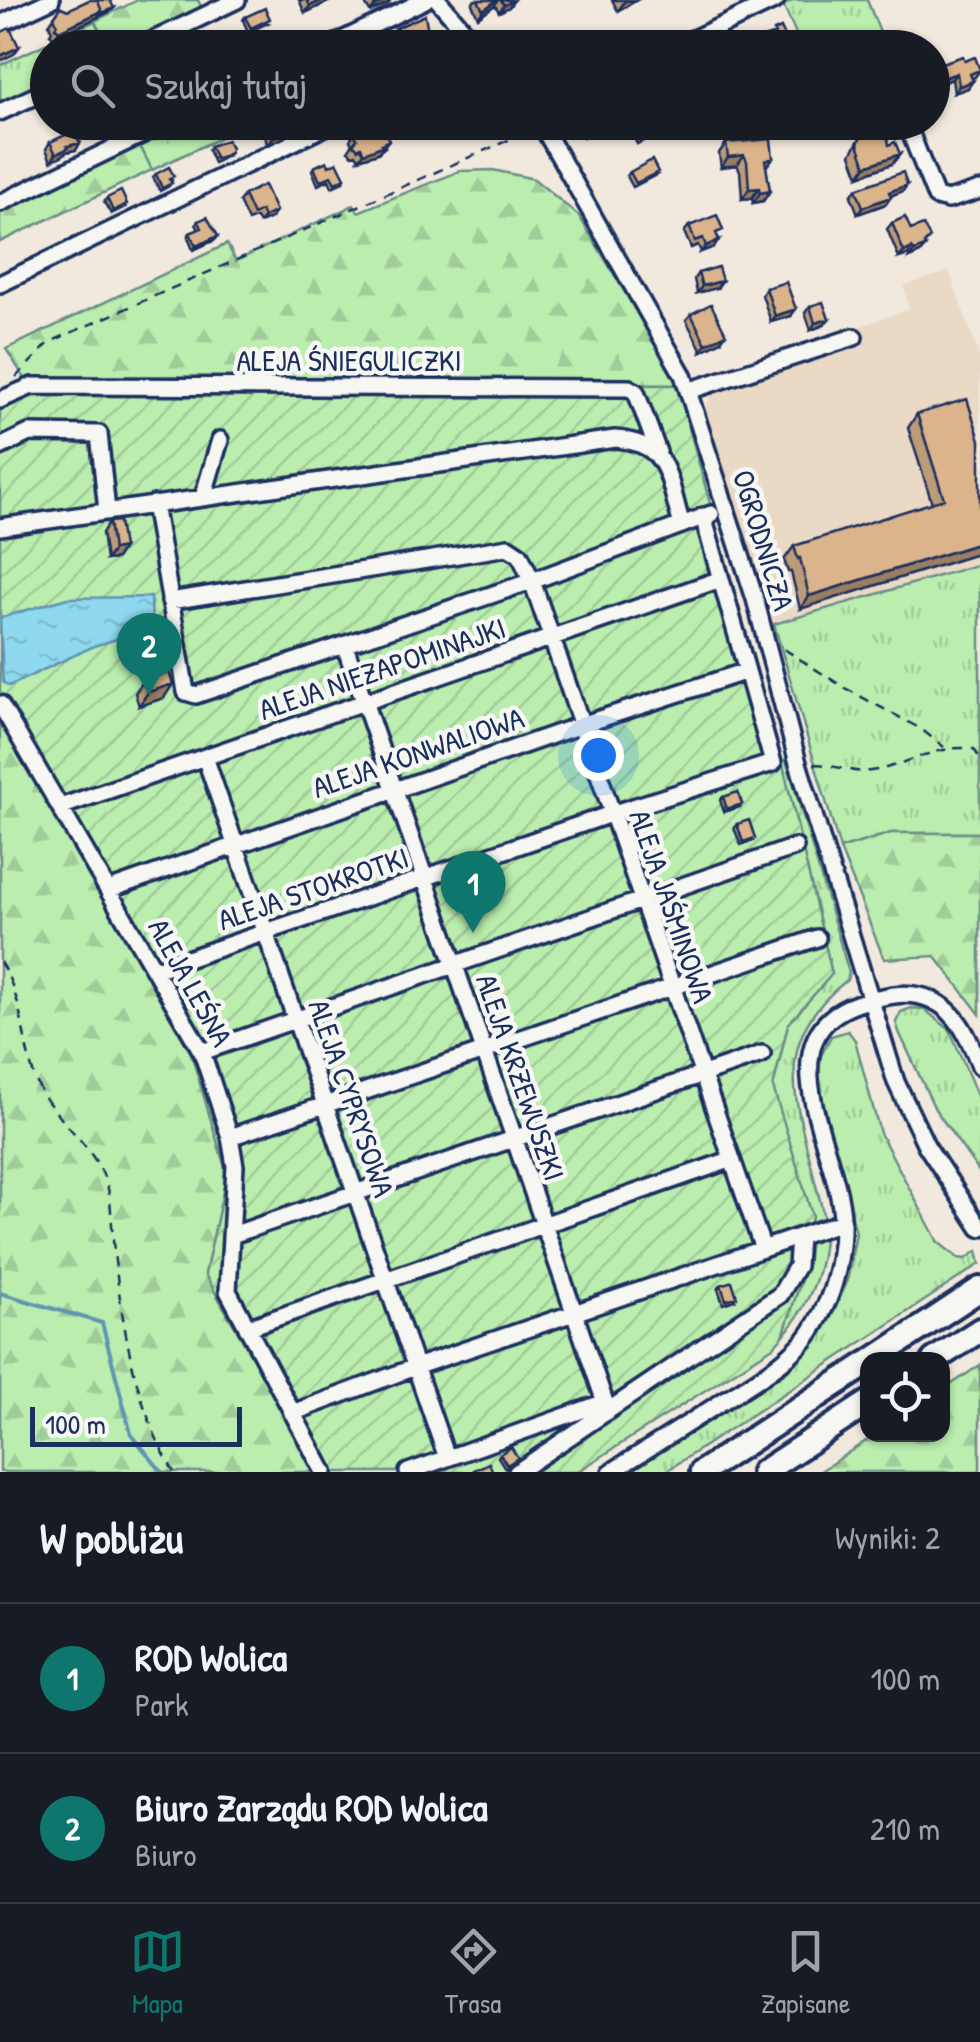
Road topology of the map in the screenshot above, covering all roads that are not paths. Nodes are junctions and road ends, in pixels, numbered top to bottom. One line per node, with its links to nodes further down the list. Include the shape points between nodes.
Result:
1 (50, 0): 6 (street)
2 (237, 0): 7 (street)
3 (425, 0): 8 (street)
4 (438, 0): 9 (street)
5 (776, 0): 10 (street)
6 (0, 24)
7 (174, 30)
8 (363, 30)
9 (464, 30)
10 (712, 30)
11 (30, 98): 12 (street)
12 (0, 112)
13 (130, 140): 18 (street)
14 (298, 140): 19 (street)
15 (549, 140): 21 (street, OGRODNICZA)
16 (913, 140): 17 (street, via 936,197)
17 (980, 190)
18 (0, 202)
19 (0, 284)
20 (854, 337): 21 (street)
21 (688, 391): 54 (street, OGRODNICZA)
22 (0, 400): 25 (street, ALEJA ŚNIEGULICZKI, via 32,386 628,388 636,392)
23 (220, 440): 26 (street)
24 (0, 446): 28 (street, via 28,433 99,434)
25 (658, 452): 26 (street, via 630,440 589,441); 29 (street)
26 (203, 497): 27 (street)
27 (154, 504): 28 (street); 33 (street)
28 (106, 511): 30 (street)
29 (682, 524): 31 (street, via 707,515); 32 (street)
30 (0, 527)
31 (721, 578): 34 (street, ALEJA NIEZAPOMINAJKI); 36 (street)
32 (532, 581): 33 (street, via 520,555 508,547); 34 (street, ALEJA JAŚMINOWA); 35 (street)
33 (170, 601): 35 (street, via 190,694)
34 (551, 639): 38 (street, ALEJA NIEZAPOMINAJKI); 39 (street, ALEJA JAŚMINOWA)
35 (344, 646): 38 (street, ALEJA KRZEWUSZKI)
36 (748, 672): 39 (street, ALEJA KONWALIOWA); 43 (street, ALEJA STOKROTKI, via 773,763)
37 (0, 704): 42 (street, ALEJA LEŚNA)
38 (364, 704): 40 (street, ALEJA NIEZAPOMINAJKI); 41 (street, ALEJA KRZEWUSZKI)
39 (580, 725): 41 (street, ALEJA KONWALIOWA); 43 (street, ALEJA JAŚMINOWA)
40 (204, 757): 42 (street, ALEJA NIEZAPOMINAJKI); 44 (street, ALEJA CYPRYSOWA)
41 (393, 790): 44 (street, ALEJA KONWALIOWA); 46 (street, ALEJA KRZEWUSZKI)
42 (60, 806): 47 (street, ALEJA LEŚNA)
43 (611, 814): 46 (street, ALEJA STOKROTKI); 48 (street, ALEJA JAŚMINOWA)
44 (236, 845): 47 (street, ALEJA KONWALIOWA); 49 (street, ALEJA CYPRYSOWA)
45 (795, 848): 48 (street)
46 (424, 879): 49 (street, ALEJA STOKROTKI); 51 (street, ALEJA KRZEWUSZKI)
47 (108, 890): 52 (street, ALEJA LEŚNA)
48 (640, 901): 51 (street); 53 (street, ALEJA JAŚMINOWA)
49 (267, 933): 52 (street, ALEJA STOKROTKI); 55 (street, ALEJA CYPRYSOWA)
50 (816, 938): 53 (street)
51 (454, 965): 55 (street); 57 (street, ALEJA KRZEWUSZKI)
52 (154, 970): 56 (street, ALEJA LEŚNA)
53 (670, 988): 57 (street); 60 (street, ALEJA JAŚMINOWA)
54 (871, 1000): 59 (street, via 910,993 935,1001 958,1020); 66 (street, via 830,1018 811,1056 809,1087); 67 (street, OGRODNICZA, via 910,1115)
55 (296, 1019): 56 (street); 61 (street, ALEJA CYPRYSOWA)
56 (202, 1052): 62 (street, ALEJA LEŚNA)
57 (484, 1053): 61 (street); 63 (street, ALEJA KRZEWUSZKI)
58 (762, 1054): 60 (street)
59 (980, 1066)
60 (701, 1076): 63 (street); 64 (street, ALEJA JAŚMINOWA)
61 (326, 1106): 62 (street); 65 (street, ALEJA CYPRYSOWA)
62 (230, 1137): 69 (street, ALEJA LEŚNA)
63 (514, 1141): 65 (street); 68 (street, ALEJA KRZEWUSZKI)
64 (730, 1160): 68 (street); 71 (street, ALEJA JAŚMINOWA)
65 (356, 1194): 69 (street); 72 (street, ALEJA CYPRYSOWA)
66 (842, 1222): 70 (street); 88 (street, via 829,1298 808,1337 780,1363)
67 (976, 1222)
68 (543, 1227): 72 (street); 74 (street, ALEJA KRZEWUSZKI)
69 (232, 1235): 75 (street, ALEJA LEŚNA, via 228,1292)
70 (804, 1235): 71 (street); 81 (street, via 780,1295)
71 (763, 1249): 74 (street)
72 (386, 1280): 75 (street); 79 (street, ALEJA CYPRYSOWA)
73 (980, 1288): 77 (highway)
74 (573, 1313): 79 (street); 81 (street, ALEJA KRZEWUSZKI)
75 (248, 1328): 83 (street, ALEJA LEŚNA)
76 (980, 1330): 78 (highway)
77 (884, 1352)
78 (946, 1352)
79 (415, 1367): 83 (street); 84 (street, ALEJA CYPRYSOWA)
80 (860, 1368): 89 (highway)
81 (606, 1406): 84 (street); 87 (street)
82 (860, 1409): 90 (highway)
83 (292, 1413): 85 (street, ALEJA LEŚNA)
84 (447, 1458): 86 (street)
85 (324, 1472)
86 (408, 1472)
87 (516, 1472)
88 (612, 1472)
89 (702, 1472)
90 (763, 1472)

